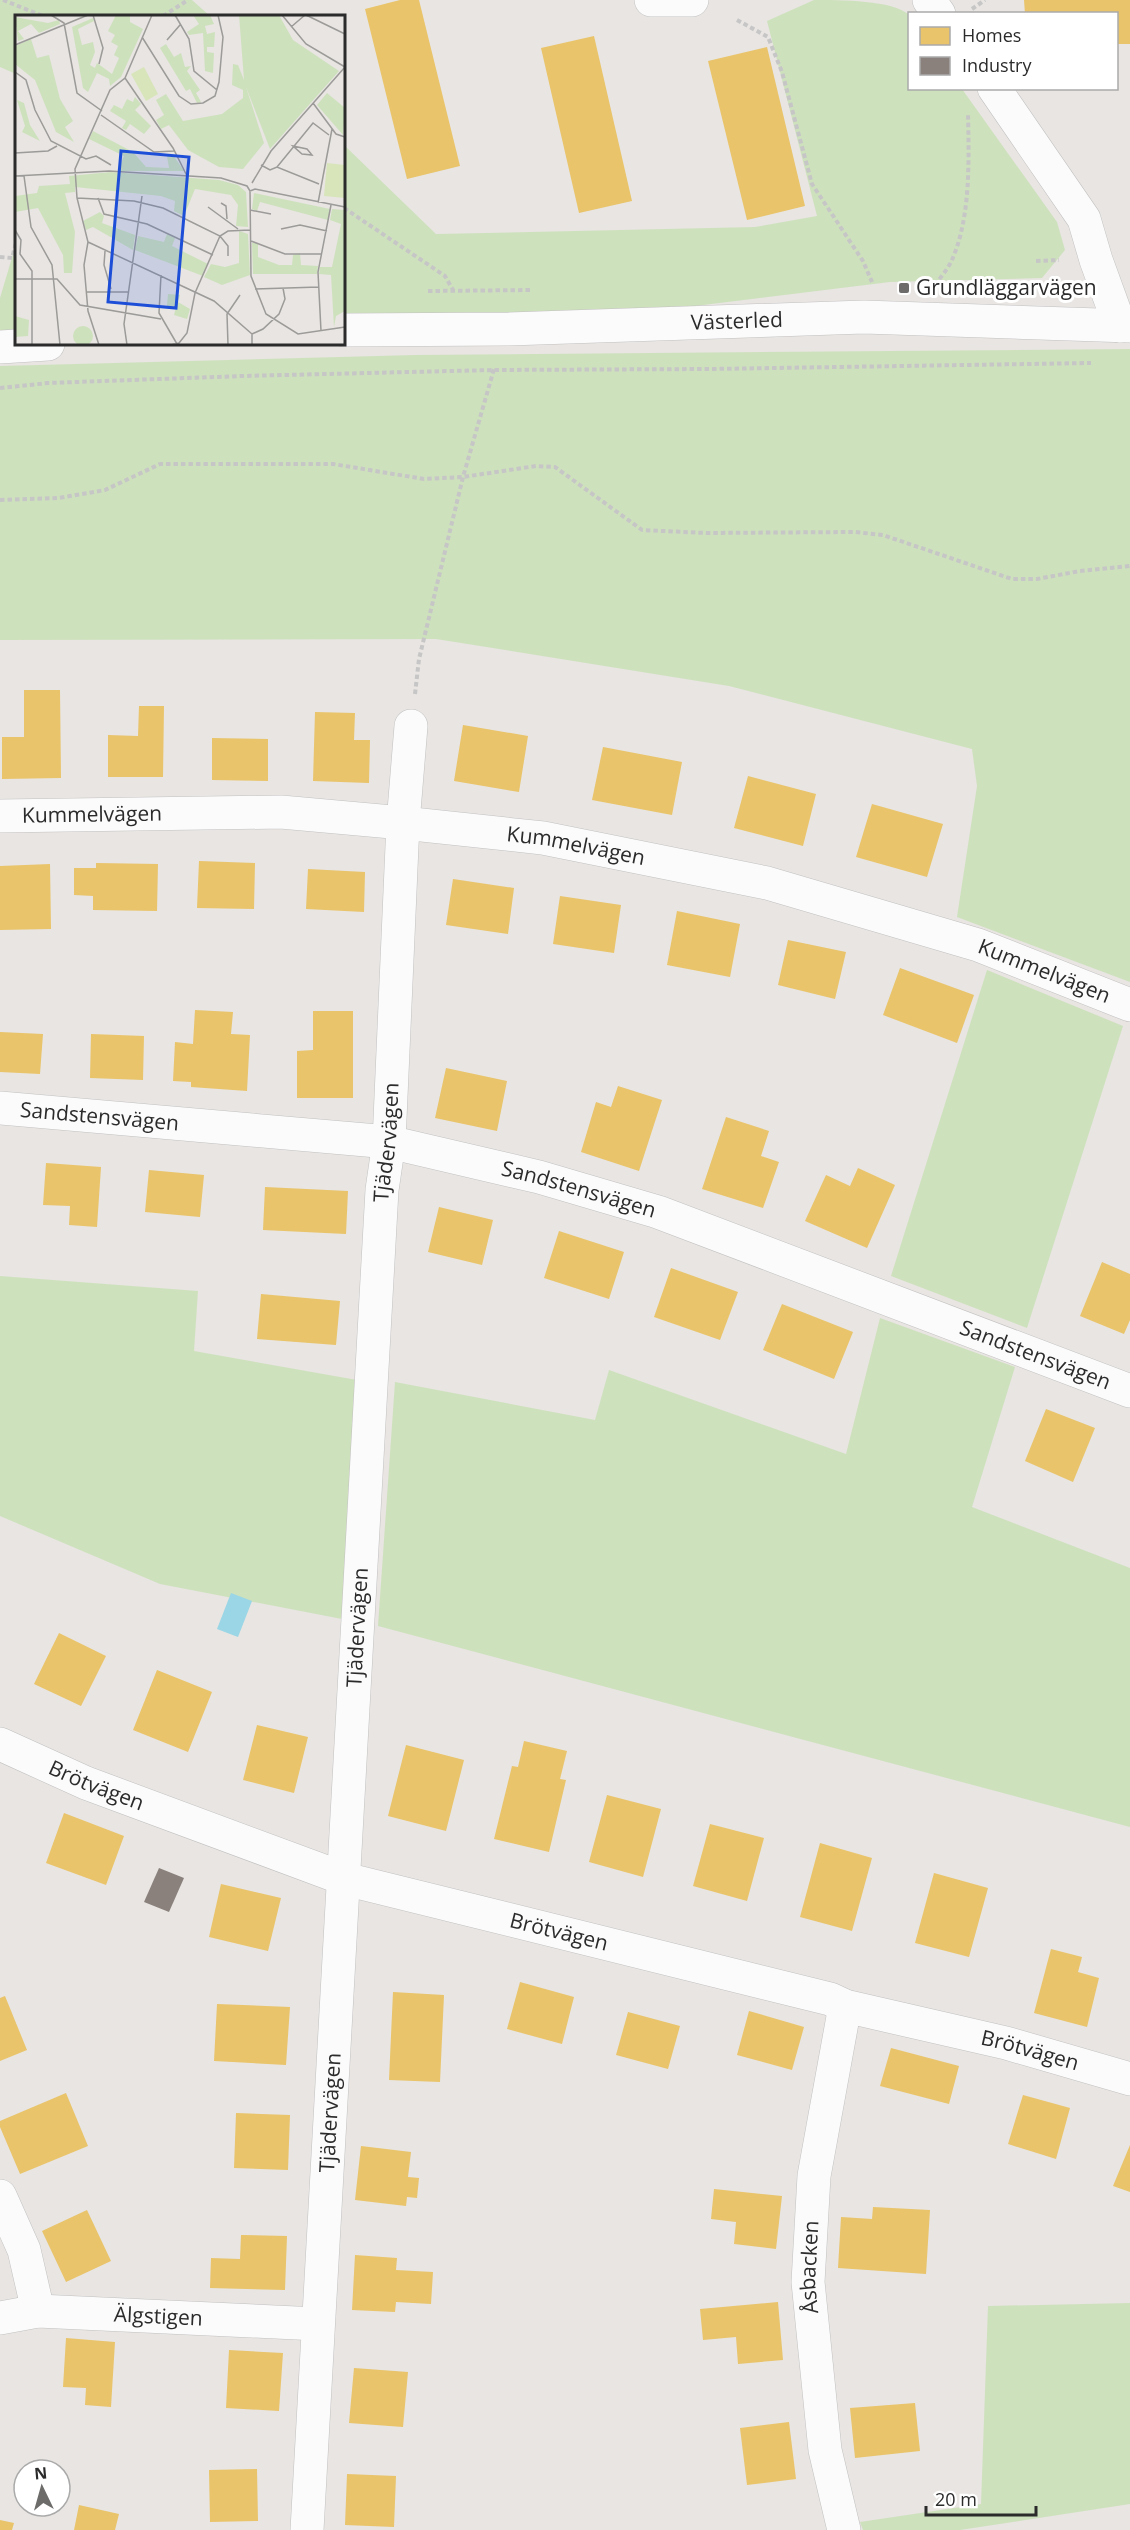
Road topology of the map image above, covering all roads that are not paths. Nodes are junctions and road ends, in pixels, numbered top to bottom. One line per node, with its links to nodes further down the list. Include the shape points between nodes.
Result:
1 (651, 0): 2 (street)
2 (693, 0)
3 (995, 90): 4 (street, via 1084,219 1096,260)
4 (1125, 326): 5 (street, Västerled, via 864,317 509,329)
5 (345, 330)
6 (32, 345): 7 (street)
7 (0, 347)
8 (411, 726): 10 (street, Tjädervägen)
9 (0, 816): 10 (street, Kummelvägen, via 281,812)
10 (403, 822): 11 (street, Kummelvägen, via 543,838 767,883 978,945); 13 (street, Tjädervägen)
11 (1130, 1005)
12 (0, 1108): 13 (street, Sandstensvägen)
13 (389, 1143): 14 (street, Sandstensvägen, via 539,1177 658,1212); 16 (street, Tjädervägen, via 382,1190)
14 (1130, 1391)
15 (0, 1744): 16 (street, Brötvägen, via 86,1783)
16 (345, 1880): 17 (street, Brötvägen); 22 (street, Tjädervägen)
17 (845, 2006): 18 (street, Brötvägen, via 1006,2043); 24 (street, Åsbacken, via 814,2176 808,2282 825,2450)
18 (1130, 2079)
19 (0, 2196): 20 (street, via 24,2250)
20 (38, 2311): 21 (street, Älgstigen); 22 (street, Älgstigen)
21 (0, 2318)
22 (318, 2324): 23 (street, Tjädervägen)
23 (307, 2530)
24 (844, 2530)

